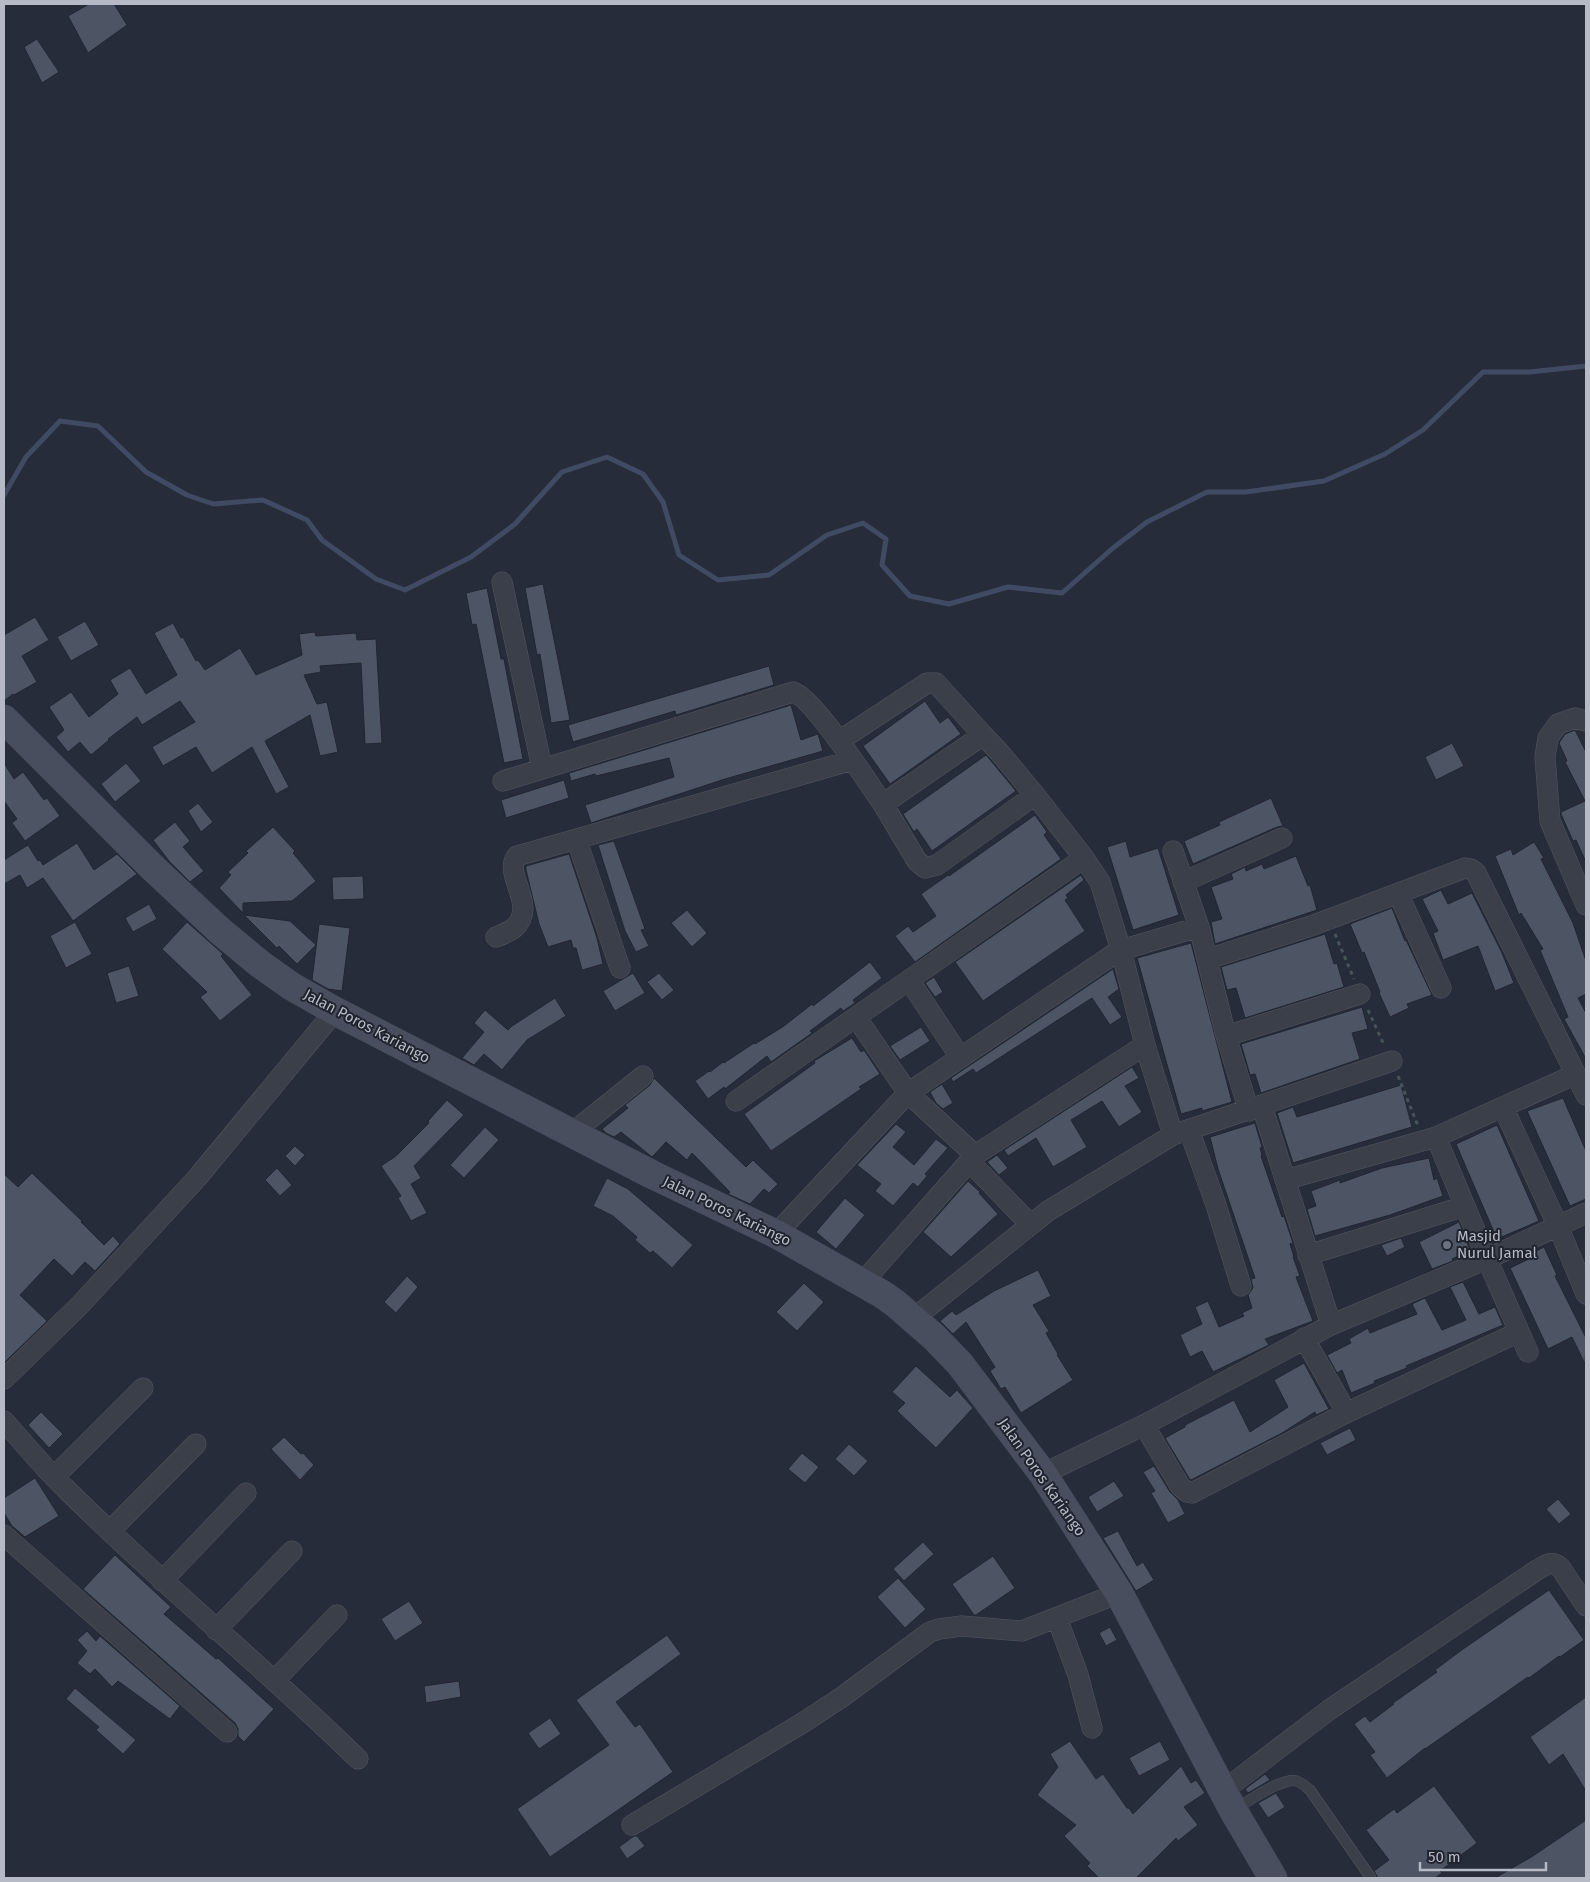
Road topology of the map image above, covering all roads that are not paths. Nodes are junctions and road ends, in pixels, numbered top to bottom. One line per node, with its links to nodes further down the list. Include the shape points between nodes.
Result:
1 (502, 582): 7 (street)
2 (4, 719): 26 (main road, Jalan Poros Kariango, via 219,930 291,986)
3 (1586, 721): 17 (street, via 1575,718 1558,724 1548,738 1545,757 1550,821)
4 (983, 735): 5 (street, via 933,682); 9 (street); 10 (street)
5 (839, 741): 6 (street); 7 (street, via 806,699 789,692)
6 (853, 760): 10 (street); 12 (street)
7 (542, 768): 8 (street)
8 (503, 781)
9 (1035, 795): 10 (street, via 930,868 924,868 917,861); 14 (street)
10 (883, 804)
11 (1282, 838): 15 (street)
12 (577, 840): 19 (street, via 515,858 513,863 522,913 513,929); 22 (street)
13 (1174, 851): 15 (street)
14 (1084, 858): 20 (street, via 1104,892); 23 (street)
15 (1183, 882): 18 (street)
16 (1398, 893): 21 (street); 24 (street); 32 (street, via 1465,868 1476,873)
17 (1586, 905)
18 (1199, 927): 20 (street); 21 (street)
19 (496, 937)
20 (1121, 950): 29 (street); 30 (street)
21 (1208, 959): 28 (street)
22 (620, 968)
23 (909, 980): 27 (street); 30 (street)
24 (1441, 988)
25 (1360, 994): 28 (street)
26 (335, 1011): 39 (main road, Jalan Poros Kariango); 59 (street, via 197,1178 85,1299)
27 (856, 1017): 34 (street); 36 (street)
28 (1226, 1036): 38 (street)
29 (1145, 1045): 40 (street); 42 (street)
30 (960, 1058): 34 (street)
31 (1392, 1061): 38 (street)
32 (1576, 1074): 35 (street); 37 (street)
33 (643, 1076): 39 (street)
34 (908, 1093): 42 (street); 48 (street)
35 (1586, 1095)
36 (736, 1101)
37 (1503, 1107): 41 (street); 47 (street)
38 (1255, 1108): 40 (street); 43 (street)
39 (572, 1133): 48 (main road, Jalan Poros Kariango)
40 (1181, 1133): 46 (street); 52 (street, via 1215,1202)
41 (1430, 1138): 43 (street); 44 (street)
42 (972, 1158): 46 (street); 51 (street)
43 (1285, 1180): 49 (street)
44 (1465, 1206): 49 (street); 50 (street)
45 (1586, 1213): 47 (street)
46 (1030, 1224): 54 (street)
47 (1558, 1226): 50 (street); 53 (street)
48 (776, 1234): 51 (main road, Jalan Poros Kariango)
49 (1308, 1255): 55 (street)
50 (1487, 1259): 55 (street); 56 (street)
51 (862, 1283): 54 (main road, Jalan Poros Kariango)
52 (1241, 1286)
53 (1586, 1294)
54 (913, 1319): 65 (main road, Jalan Poros Kariango, via 960,1364)
55 (1331, 1325): 57 (street)
56 (1519, 1332): 58 (street); 63 (street, via 1346,1413 1192,1493 1180,1486)
57 (1304, 1338): 61 (street); 63 (street)
58 (1528, 1352)
59 (4, 1379)
60 (144, 1388): 66 (street)
61 (1340, 1401)
62 (4, 1420): 66 (street)
63 (1144, 1424): 65 (street)
64 (196, 1444): 68 (street)
65 (1043, 1474): 72 (main road, Jalan Poros Kariango)
66 (54, 1476): 68 (street)
67 (246, 1494): 71 (street)
68 (110, 1531): 71 (street)
69 (4, 1535): 79 (street)
70 (292, 1551): 76 (street)
71 (162, 1580): 76 (street)
72 (1119, 1593): 75 (street); 81 (main road, Jalan Poros Kariango)
73 (1586, 1606): 81 (street, via 1556,1564 1550,1563 1537,1570 1329,1710)
74 (337, 1615): 77 (street)
75 (1057, 1618): 78 (street, via 1078,1675); 82 (street, via 1022,1631 962,1626 930,1632 804,1722)
76 (216, 1630): 77 (street)
77 (274, 1681): 80 (street)
78 (1092, 1728)
79 (227, 1732)
80 (358, 1759)
81 (1228, 1800): 83 (main road, Jalan Poros Kariango); 84 (lane, via 1296,1780 1310,1790)
82 (632, 1824)
83 (1273, 1878)
84 (1371, 1878)

